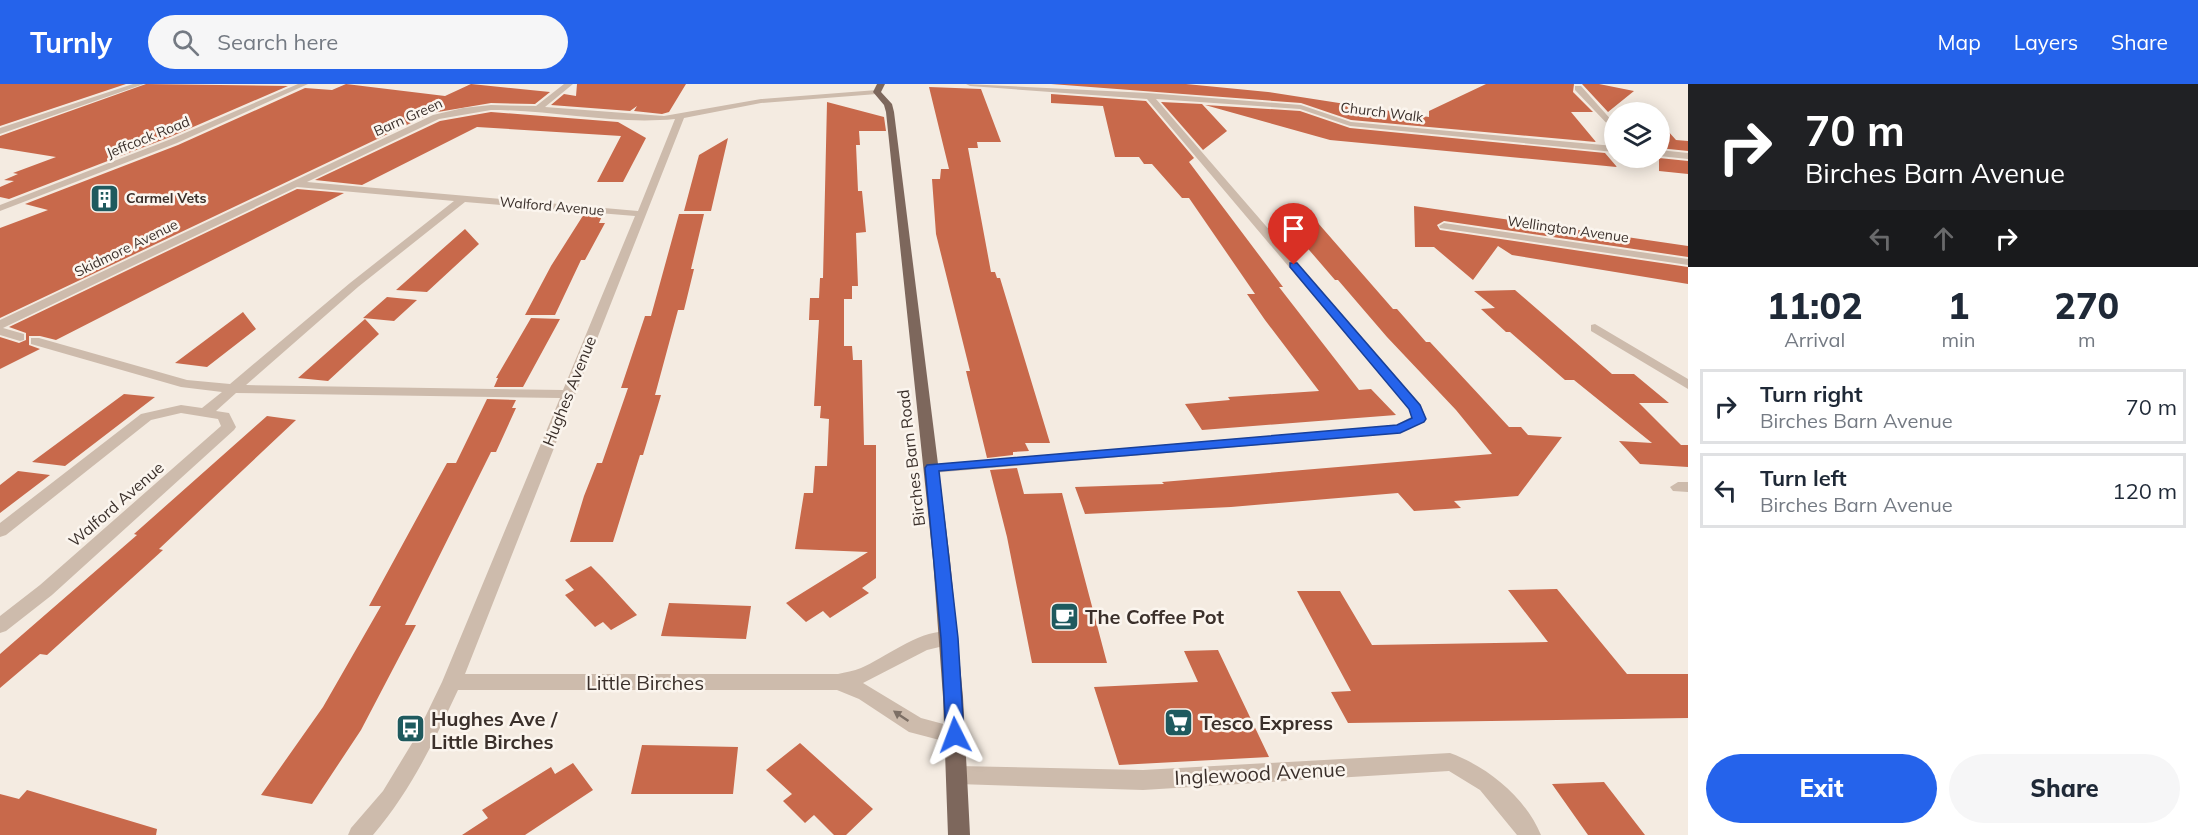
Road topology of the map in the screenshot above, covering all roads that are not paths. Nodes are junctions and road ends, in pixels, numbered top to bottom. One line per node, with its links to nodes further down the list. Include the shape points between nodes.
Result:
1 (141, 84): 11 (street)
2 (304, 84): 17 (street, Jeffcock Road, via 174,141)
3 (569, 84): 8 (street)
4 (970, 84): 7 (street, Church Walk)
5 (1589, 87): 10 (street, via 1574,87)
6 (879, 88): 9 (street, via 745,103); 30 (main road, Birches Barn Road, via 890,112)
7 (1148, 95): 12 (street, Church Walk, via 1301,107 1350,124); 30 (street, via 1416,408 1419,419 1400,429)
8 (536, 111): 9 (street, Barn Green); 15 (street, Barn Green, via 455,111)
9 (681, 116): 18 (street, Hughes Avenue)
10 (1604, 118)
11 (0, 131)
12 (1604, 147)
13 (1670, 154): 14 (street)
14 (1688, 156)
15 (297, 184): 16 (street, Walford Avenue); 21 (street, Skidmore Avenue)
16 (462, 199): 18 (street, Walford Avenue); 27 (street, via 354,285)
17 (0, 208)
18 (642, 214): 28 (street, Hughes Avenue)
19 (1444, 226): 20 (street, Wellington Avenue)
20 (1688, 262)
21 (0, 325)
22 (1595, 328): 26 (street)
23 (0, 331): 24 (street)
24 (20, 337)
25 (34, 341): 27 (street, via 186,384)
26 (1688, 386)
27 (235, 389): 28 (street); 29 (street)
28 (568, 394): 34 (street, Hughes Avenue)
29 (205, 413): 31 (street, Walford Avenue, via 181,409 146,417); 32 (street, Walford Avenue, via 225,416 229,427)
30 (932, 468): 33 (main road, Birches Barn Road)
31 (0, 531)
32 (0, 626)
33 (950, 638): 35 (street, Little Birches, via 922,644 865,675); 36 (main road, Birches Barn Road)
34 (452, 682): 35 (street, Little Birches); 38 (street, Hughes Avenue, via 391,798)
35 (838, 682): 36 (street, Little Birches, one-way to 35, via 916,726 867,693)
36 (955, 735): 37 (main road, Birches Barn Road)
37 (958, 776): 39 (main road, Birches Barn Road); 40 (street, Inglewood Avenue, via 1143,780 1450,762 1491,784)
38 (359, 835)
39 (959, 835)
40 (1530, 835)

